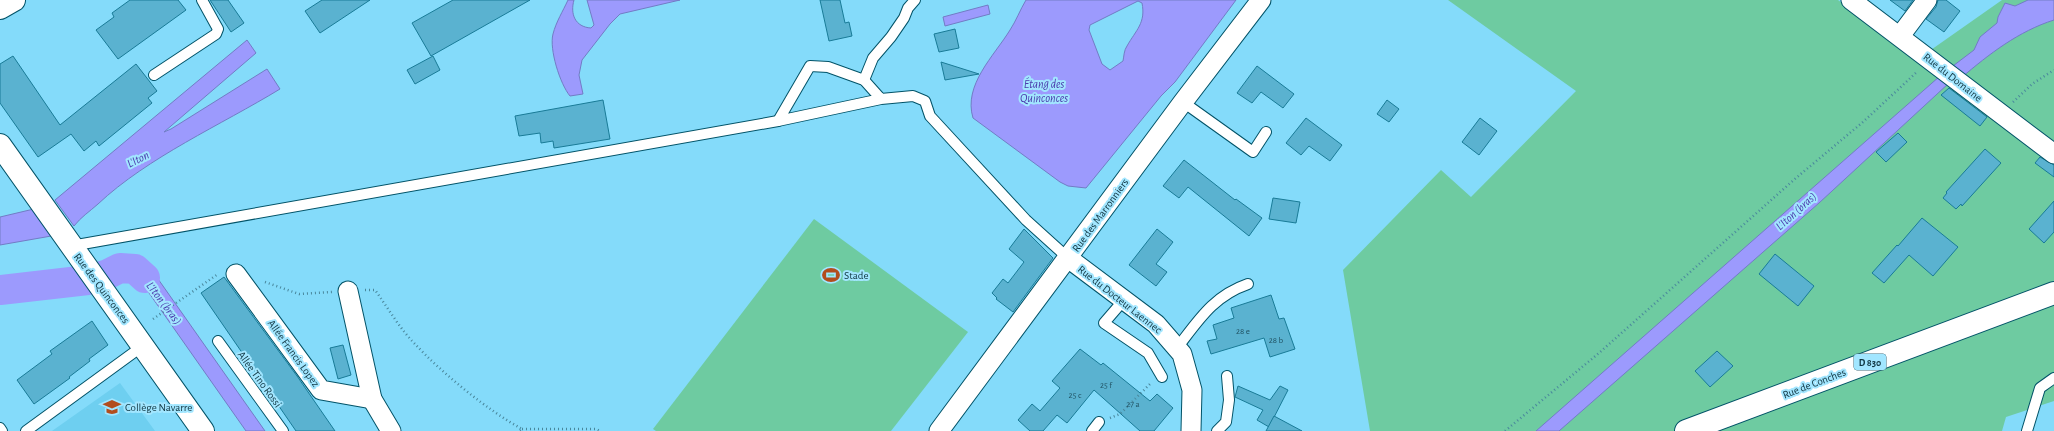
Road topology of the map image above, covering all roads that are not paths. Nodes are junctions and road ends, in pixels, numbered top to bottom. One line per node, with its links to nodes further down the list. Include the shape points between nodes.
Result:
1 (14, 0): 7 (main road)
2 (202, 0): 9 (lane, via 218,28 216,34)
3 (915, 0): 10 (lane, via 891,37 873,58)
4 (1261, 0): 12 (street, Rue des Marronniers)
5 (1851, 0): 8 (street, Rue du Domaine)
6 (1927, 0): 8 (street)
7 (0, 8)
8 (1900, 36): 16 (street, Rue du Domaine)
9 (154, 75)
10 (864, 80): 11 (lane); 13 (lane, via 828,67 810,66)
11 (881, 99): 13 (lane); 18 (lane, via 913,96 925,100 930,116 1026,220)
12 (1183, 102): 14 (lane, via 1253,152); 18 (street, Rue des Marronniers)
13 (778, 121): 17 (lane)
14 (1266, 132)
15 (0, 145): 17 (main road, Rue des Quinconces)
16 (2054, 154)
17 (68, 242): 25 (main road, Rue des Quinconces)
18 (1068, 258): 23 (street, Rue du Docteur Laennec); 39 (street, Rue des Marronniers)
19 (236, 274): 30 (street, Allée Francis Lopez, via 320,390)
20 (1248, 284): 26 (lane, via 1235,288 1216,301)
21 (348, 291): 30 (street)
22 (2054, 293): 42 (main road, Rue de Conches / D 830)
23 (1123, 301): 26 (street, Rue du Docteur Laennec, via 1156,324); 28 (lane, via 1104,323 1148,353)
24 (218, 341): 37 (lane, Allée Tino Rossi)
25 (144, 346): 35 (lane); 36 (main road, Rue des Quinconces)
26 (1177, 348): 33 (street, Rue du Docteur Laennec, via 1182,354 1192,390)
27 (1227, 376): 41 (lane, via 1229,400 1226,422)
28 (1162, 377)
29 (2054, 378): 43 (lane, via 2040,388)
30 (372, 399): 38 (street)
31 (1099, 422): 40 (lane)
32 (0, 428): 34 (lane)
33 (1192, 430)
34 (2, 431)
35 (26, 431)
36 (202, 431)
37 (283, 431)
38 (391, 431)
39 (939, 431)
40 (1092, 431)
41 (1217, 431)
42 (1686, 431)
43 (2027, 431)

